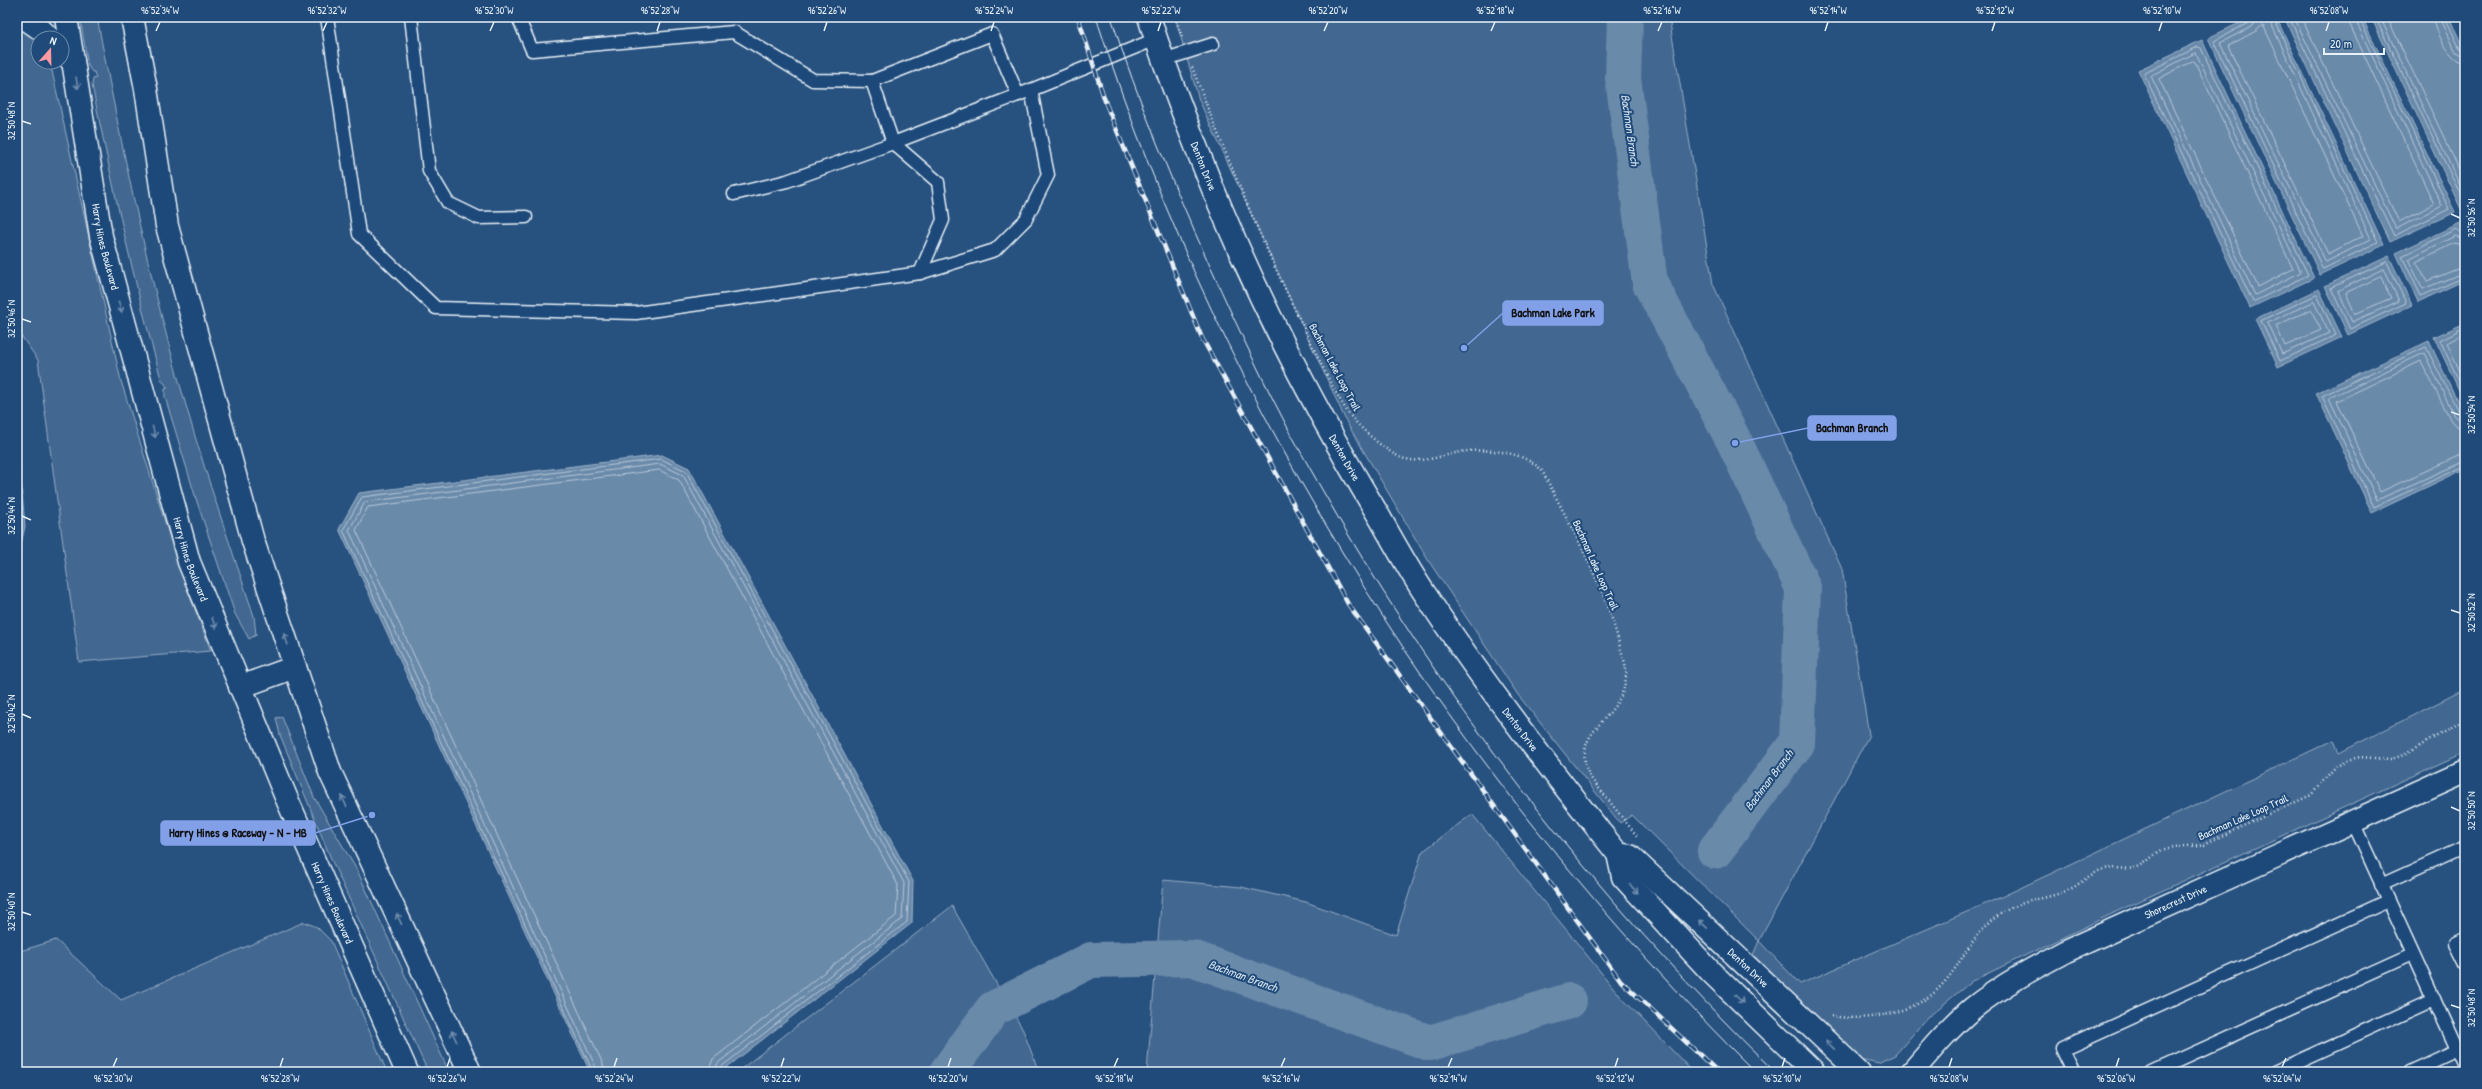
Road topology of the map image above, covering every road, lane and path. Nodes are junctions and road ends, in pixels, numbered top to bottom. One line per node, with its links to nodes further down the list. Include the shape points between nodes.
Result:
1 (66, 17): 10 (main road, Harry Hines Boulevard)
2 (132, 17): 23 (main road, one-way to 2, via 253,541 167,226)
3 (327, 17): 22 (lane, via 359,234 436,308 636,313)
4 (411, 17): 21 (lane, via 429,171 448,203 479,218)
5 (518, 17): 16 (lane, via 532,50 734,32 813,80)
6 (1149, 17): 11 (main road, Denton Drive)
7 (1175, 17): 13 (path, Bachman Lake Loop Trail)
8 (17, 18): 9 (main road)
9 (41, 30)
10 (67, 30)
11 (1156, 39): 14 (main road, Denton Drive); 17 (lane)
12 (1212, 44): 13 (lane)
13 (1186, 52): 14 (lane); 27 (path, Bachman Lake Loop Trail, via 1228,161 1277,274 1332,384 1356,422 1402,458 1414,460 1468,451 1490,451 1527,458 1543,472 1607,606 1625,665 1626,676 1621,697 1614,710 1586,742 1585,767)
14 (1163, 60): 30 (main road, Denton Drive, via 1236,245 1318,412 1426,596 1496,696)
15 (70, 67): 24 (main road, Harry Hines Boulevard, one-way to 24, via 103,244 189,562)
16 (872, 80): 18 (lane, via 992,34); 19 (lane)
17 (1031, 90): 18 (lane); 22 (lane, via 1048,175 1026,219 995,250)
18 (1018, 95): 19 (lane)
19 (893, 143): 20 (lane, via 787,181); 22 (lane, via 938,182 942,220)
20 (734, 194)
21 (526, 217)
22 (920, 274)
23 (295, 667): 24 (main road); 42 (main road, one-way to 23, via 330,772)
24 (240, 687): 41 (main road, Harry Hines Boulevard)
25 (2465, 720): 37 (path, Bachman Lake Loop Trail, via 2404,755 2391,759 2360,757 2347,760 2337,765 2311,795 2204,844 2190,848 2171,847 2135,868 2103,869 2068,890 2013,907 1976,935 1941,986 1914,1006 1882,1015)
26 (2465, 771): 28 (main road, Shorecrest Drive)
27 (1590, 777)
28 (2353, 822): 31 (lane); 45 (main road, Shorecrest Drive, via 2031,969 1972,1008)
29 (2465, 847): 31 (lane)
30 (1618, 854): 43 (main road, Denton Drive, one-way to 43, via 1623,877 1711,972); 44 (main road, Denton Drive, one-way to 30, via 1630,856)
31 (2381, 886): 32 (lane)
32 (2388, 901): 34 (lane); 46 (lane, via 2062,1049)
33 (2465, 940): 35 (lane, via 2456,944)
34 (2412, 954): 36 (lane); 47 (lane)
35 (2465, 964)
36 (2434, 999): 38 (lane); 48 (lane)
37 (1827, 1015)
38 (2457, 1050): 39 (lane); 40 (lane)
39 (2465, 1067)
40 (2430, 1068): 49 (lane)
41 (407, 1072)
42 (470, 1072)
43 (1814, 1072)
44 (1858, 1072)
45 (1912, 1072)
46 (2073, 1072)
47 (2152, 1072)
48 (2274, 1072)
49 (2410, 1072)

